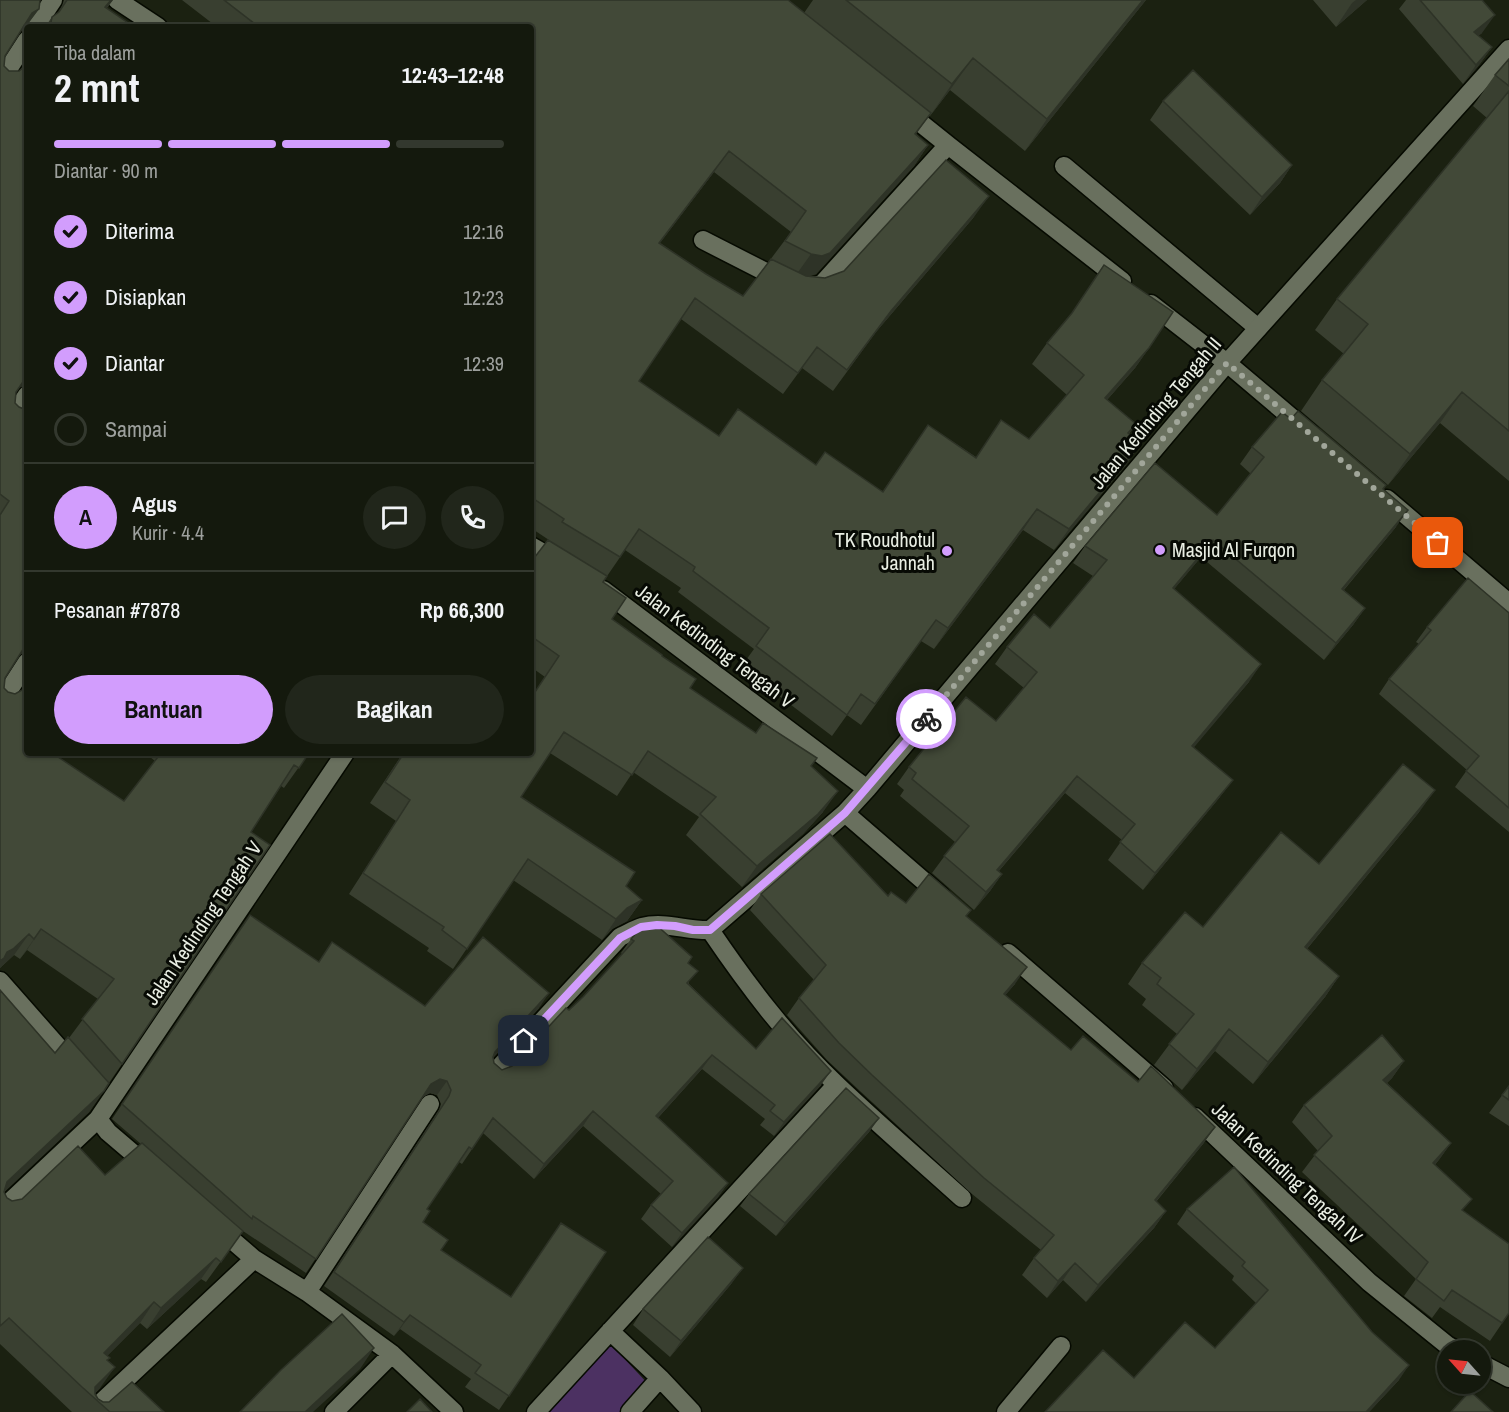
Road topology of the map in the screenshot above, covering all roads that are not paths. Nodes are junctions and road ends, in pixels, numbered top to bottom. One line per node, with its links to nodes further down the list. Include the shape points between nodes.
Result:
1 (52, 0): 3 (street)
2 (117, 0): 4 (street)
3 (37, 24)
4 (153, 24)
5 (24, 45): 7 (street)
6 (1509, 49): 12 (street, Jalan Kedinding Tengah II)
7 (0, 82)
8 (886, 96): 9 (street)
9 (948, 146): 11 (street, via 822,284 808,288 793,286); 13 (street)
10 (1064, 166): 12 (street)
11 (703, 240)
12 (1258, 328): 13 (street, Jalan Kedinding Tengah II)
13 (1227, 363): 16 (street); 23 (street, Jalan Kedinding Tengah II)
14 (24, 400): 15 (street)
15 (11, 419)
16 (1327, 448)
17 (1372, 487): 19 (street)
18 (534, 548): 23 (street, Jalan Kedinding Tengah V, via 581,576)
19 (1509, 603)
20 (24, 667): 21 (street)
21 (0, 704)
22 (343, 756): 33 (street, Jalan Kedinding Tengah V, via 105,1097)
23 (867, 789): 24 (street, Jalan Kedinding Tengah II)
24 (845, 813): 25 (street); 26 (street, Jalan Kedinding Tengah II)
25 (953, 906)
26 (710, 930): 29 (street, via 657,925 641,927 620,938); 31 (street, via 750,988)
27 (998, 945): 41 (street, Jalan Kedinding Tengah IV, via 1182,1105 1369,1282)
28 (0, 982): 30 (street)
29 (494, 1072)
30 (84, 1076)
31 (836, 1085): 35 (street); 40 (street)
32 (430, 1104): 39 (street)
33 (98, 1119): 34 (street); 36 (street, Jalan Kedinding Tengah V)
34 (160, 1177)
35 (962, 1198)
36 (0, 1211)
37 (203, 1214): 38 (street)
38 (254, 1259): 39 (street); 47 (street)
39 (307, 1292): 43 (street)
40 (610, 1331): 45 (street); 50 (street)
41 (1441, 1340)
42 (1061, 1346): 53 (street)
43 (392, 1354): 48 (street); 49 (street)
44 (1491, 1369): 46 (street)
45 (660, 1378): 51 (street); 52 (street)
46 (1509, 1378)
47 (91, 1412)
48 (334, 1412)
49 (454, 1412)
50 (536, 1412)
51 (630, 1412)
52 (692, 1412)
53 (1006, 1412)

